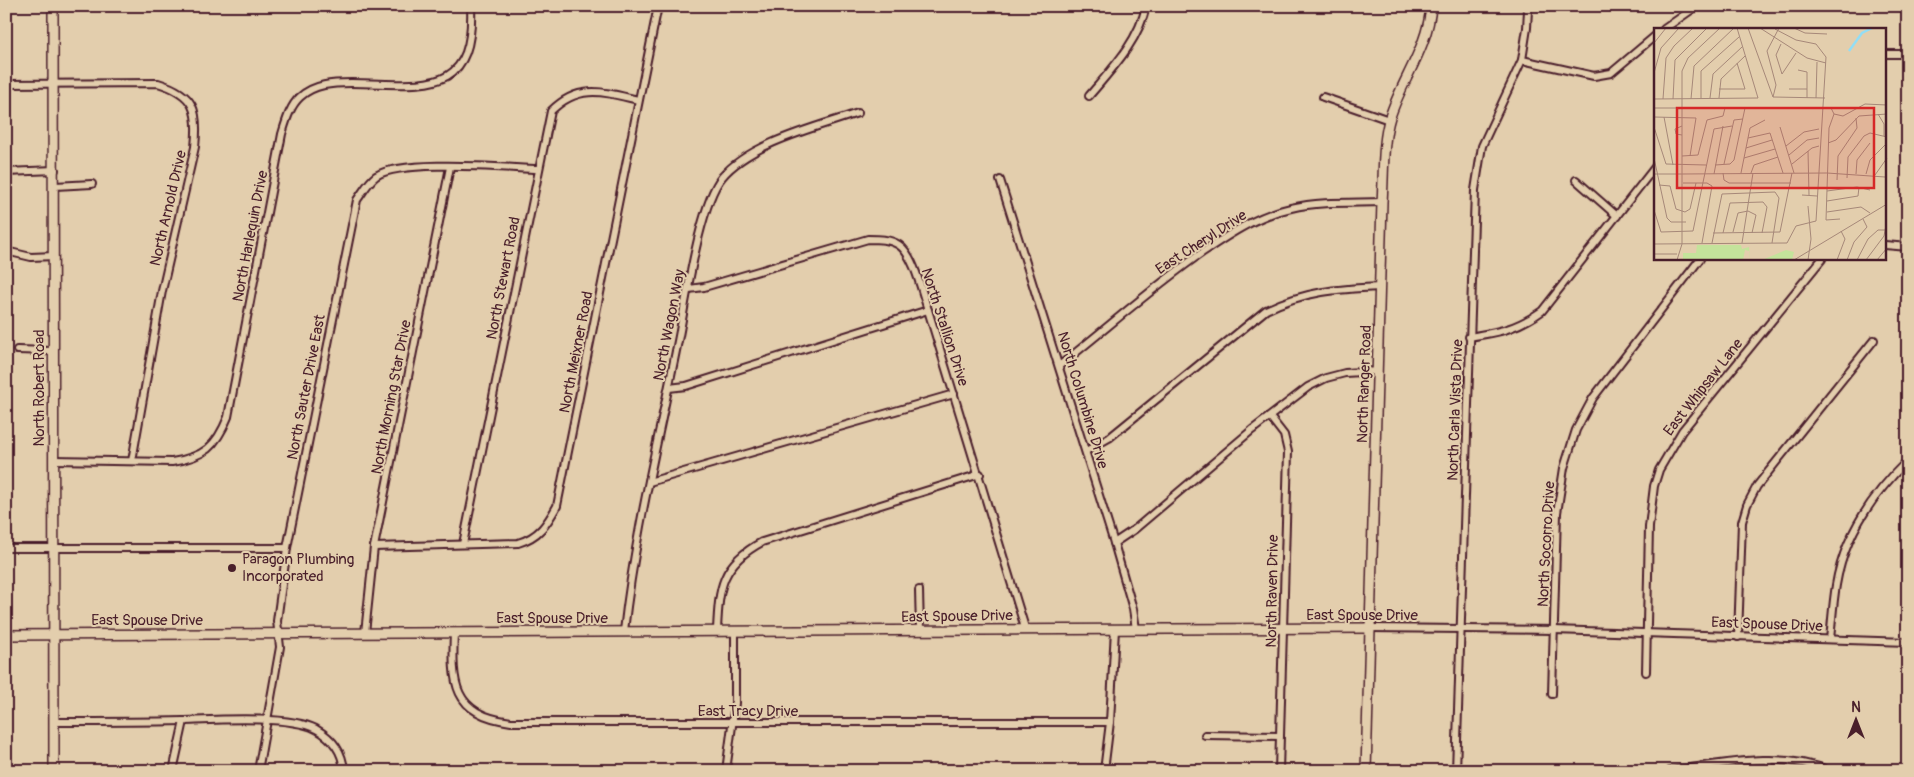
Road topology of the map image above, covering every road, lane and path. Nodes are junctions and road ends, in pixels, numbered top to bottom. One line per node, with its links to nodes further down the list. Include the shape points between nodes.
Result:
1 (54, 6): 14 (street, North Robert Road)
2 (471, 6): 52 (street, North Harlequin Drive, via 469,45 463,64 449,76 427,83 338,83 319,86 300,96 290,110 282,134 228,417 221,435 208,451 192,459)
3 (658, 6): 17 (street, North Meixner Road)
4 (1146, 6): 15 (street, via 1144,20 1132,40)
5 (1432, 6): 19 (street, North Ranger Road, via 1422,47)
6 (1525, 6): 12 (street, North Carla Vista Drive, via 1528,10 1527,28)
7 (1697, 6): 8 (street)
8 (1665, 28)
9 (1654, 37): 12 (street, via 1610,73 1603,75 1594,76)
10 (1886, 54): 11 (street)
11 (1908, 54)
12 (1522, 60): 40 (street, North Carla Vista Drive, via 1490,125 1478,161)
13 (6, 84): 14 (street, North Arnold Drive)
14 (54, 84): 23 (street, North Robert Road); 52 (street, North Arnold Drive, via 158,83 177,89 188,98 194,112 197,127 195,147 162,291)
15 (1089, 96)
16 (1323, 97): 19 (street)
17 (638, 100): 22 (street, North Stewart Road, via 588,92 562,100 551,111); 56 (street, North Meixner Road, via 557,506 542,530 531,539 518,543)
18 (858, 114): 38 (street, North Wagon Way, via 765,147 733,166 722,177 712,194 704,220)
19 (1389, 120): 29 (street, North Ranger Road)
20 (450, 167): 22 (street, North Sauter Drive East); 58 (street, North Morning Star Drive); 60 (street, North Sauter Drive East, via 411,167 377,176 357,200)
21 (1654, 168): 30 (street)
22 (538, 169): 56 (street, North Stewart Road)
23 (55, 170): 24 (street); 28 (street, North Robert Road)
24 (6, 172)
25 (1000, 180): 44 (street, North Columbine Drive)
26 (1576, 180): 30 (street)
27 (92, 184): 28 (street)
28 (55, 186): 34 (street, North Robert Road)
29 (1382, 202): 37 (street, North Ranger Road); 44 (street, East Cheryl Drive, via 1290,208 1238,228 1163,280)
30 (1617, 216): 40 (street, via 1542,311 1503,332)
31 (1886, 245): 32 (street)
32 (1908, 247)
33 (6, 251): 34 (street, via 30,257)
34 (54, 256): 43 (street, North Robert Road)
35 (1699, 260): 70 (street, North Socorro Drive, via 1593,398 1576,430 1564,468 1558,513)
36 (1821, 260): 75 (street, East Whipsaw Lane, via 1682,431 1666,456 1654,486 1651,509)
37 (1380, 288): 45 (street, North Ranger Road); 49 (street, via 1318,292 1266,310 1109,438)
38 (689, 289): 39 (street, North Stallion Drive, via 868,239 885,239 900,245 910,259); 46 (street, North Wagon Way)
39 (928, 310): 46 (street, via 686,386); 47 (street, North Stallion Drive)
40 (1469, 337): 67 (street, North Carla Vista Drive)
41 (1874, 340): 79 (street, via 1757,486 1747,505 1742,522)
42 (17, 350): 43 (street)
43 (52, 351): 50 (street, North Robert Road)
44 (1059, 366): 49 (street, North Columbine Drive)
45 (1378, 371): 48 (street, via 1326,378); 63 (street, North Ranger Road)
46 (669, 388): 54 (street, North Wagon Way)
47 (954, 394): 53 (street, North Stallion Drive); 54 (street)
48 (1270, 417): 55 (street); 66 (street, North Raven Drive, via 1284,436 1288,452)
49 (1086, 451): 55 (street, North Columbine Drive)
50 (52, 460): 52 (street, North Harlequin Drive); 57 (street, North Robert Road)
51 (1908, 460): 80 (street, via 1871,500 1846,550 1836,584)
52 (132, 461)
53 (980, 474): 62 (street, North Stallion Drive); 68 (street, via 762,542 746,551 735,560 723,578)
54 (650, 482): 71 (street, North Wagon Way)
55 (1114, 543): 65 (street, North Columbine Drive)
56 (463, 544): 58 (street, North Meixner Road)
57 (53, 547): 59 (street); 60 (street); 78 (street, North Robert Road)
58 (374, 547): 74 (street, North Morning Star Drive)
59 (6, 548)
60 (287, 548): 77 (street, North Sauter Drive East)
61 (919, 590): 69 (street)
62 (1026, 628): 64 (street, East Spouse Drive); 69 (street, East Spouse Drive)
63 (1371, 628): 66 (street, East Spouse Drive); 67 (street, East Spouse Drive); 99 (street, North Ranger Road)
64 (1115, 629): 65 (street, East Spouse Drive); 87 (street)
65 (1136, 629): 66 (street, East Spouse Drive)
66 (1284, 629): 90 (street, North Raven Drive)
67 (1461, 629): 70 (street, East Spouse Drive); 100 (street, North Carla Vista Drive)
68 (717, 630): 71 (street, East Spouse Drive); 72 (street, East Spouse Drive)
69 (920, 630): 72 (street, East Spouse Drive)
70 (1554, 630): 75 (street, East Spouse Drive); 83 (street, North Socorro Drive)
71 (624, 631): 73 (street, East Spouse Drive)
72 (735, 631): 88 (street)
73 (454, 632): 74 (street, East Spouse Drive); 88 (street, East Tracy Drive, via 456,686 475,713 489,720)
74 (365, 633): 77 (street, East Spouse Drive)
75 (1646, 633): 79 (street, East Spouse Drive); 82 (street, East Whipsaw Lane)
76 (6, 634): 78 (street, East Spouse Drive)
77 (278, 634): 78 (street, East Spouse Drive); 85 (street, North Sauter Drive East, via 280,646)
78 (54, 635): 86 (street, North Robert Road)
79 (1738, 637): 80 (street, East Spouse Drive)
80 (1830, 639): 81 (street, East Spouse Drive)
81 (1908, 642)
82 (1646, 672)
83 (1552, 694)
84 (184, 721): 85 (street); 86 (street); 93 (street)
85 (267, 721): 94 (street, North Sauter Drive East); 95 (street, via 315,728 332,741 342,755)
86 (54, 722): 92 (street, North Robert Road)
87 (1110, 722): 88 (street, East Tracy Drive); 97 (street)
88 (733, 724): 96 (street)
89 (1205, 735): 90 (street)
90 (1280, 736): 98 (street, North Raven Drive)
91 (1769, 760): 101 (street); 102 (street); 103 (street, via 1799,761)
92 (54, 771)
93 (173, 771)
94 (258, 771)
95 (344, 771)
96 (726, 771)
97 (1104, 771)
98 (1279, 771)
99 (1366, 771)
100 (1456, 771)
101 (1670, 771)
102 (1770, 771)
103 (1830, 771)

